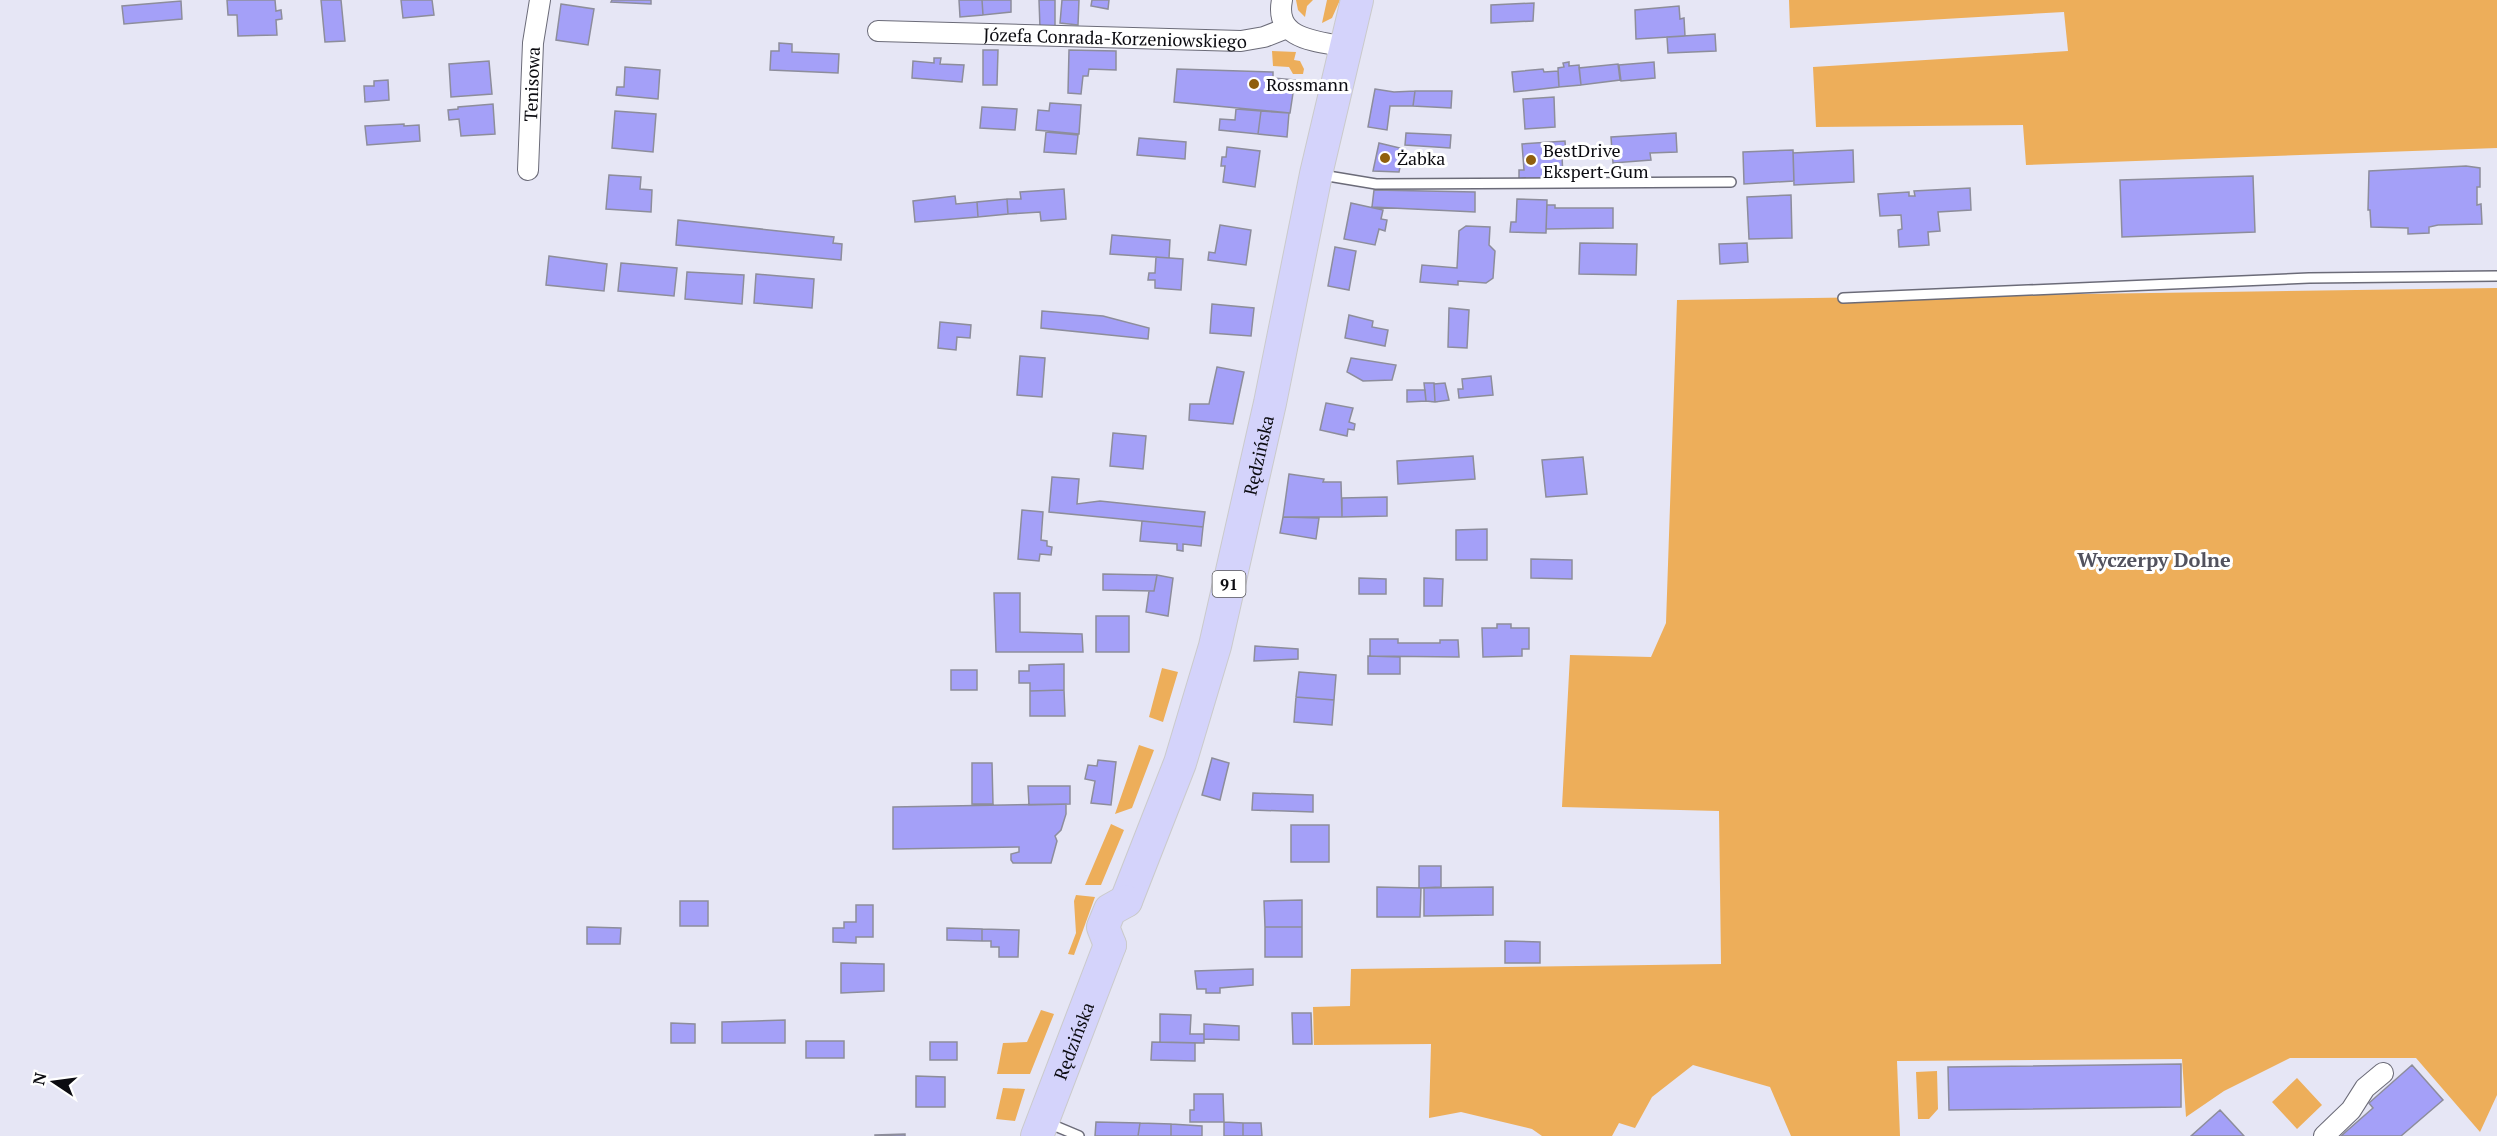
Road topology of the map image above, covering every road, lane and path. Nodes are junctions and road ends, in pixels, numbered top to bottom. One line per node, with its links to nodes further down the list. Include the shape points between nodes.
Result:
1 (540, 0): 7 (street, Tenisowa, via 533,43)
2 (1282, 0): 4 (street, via 1280,10)
3 (1357, 0): 6 (main road, Rędzińska / 91)
4 (1287, 28): 5 (street, Józefa Conrada-Korzeniowskiego, via 1241,41); 6 (street, via 1297,36)
5 (878, 31)
6 (1346, 47): 8 (main road, Rędzińska / 91)
7 (528, 170)
8 (1316, 174): 9 (lane, via 1376,184); 13 (main road, Rędzińska / 91, via 1215,646 1180,762 1126,902 1110,910 1103,927 1110,945)
9 (1731, 182)
10 (2497, 276): 11 (lane, via 2309,278)
11 (1842, 298)
12 (2383, 1072): 15 (street)
13 (1040, 1128): 14 (lane)
14 (1079, 1136)
15 (2324, 1136)

